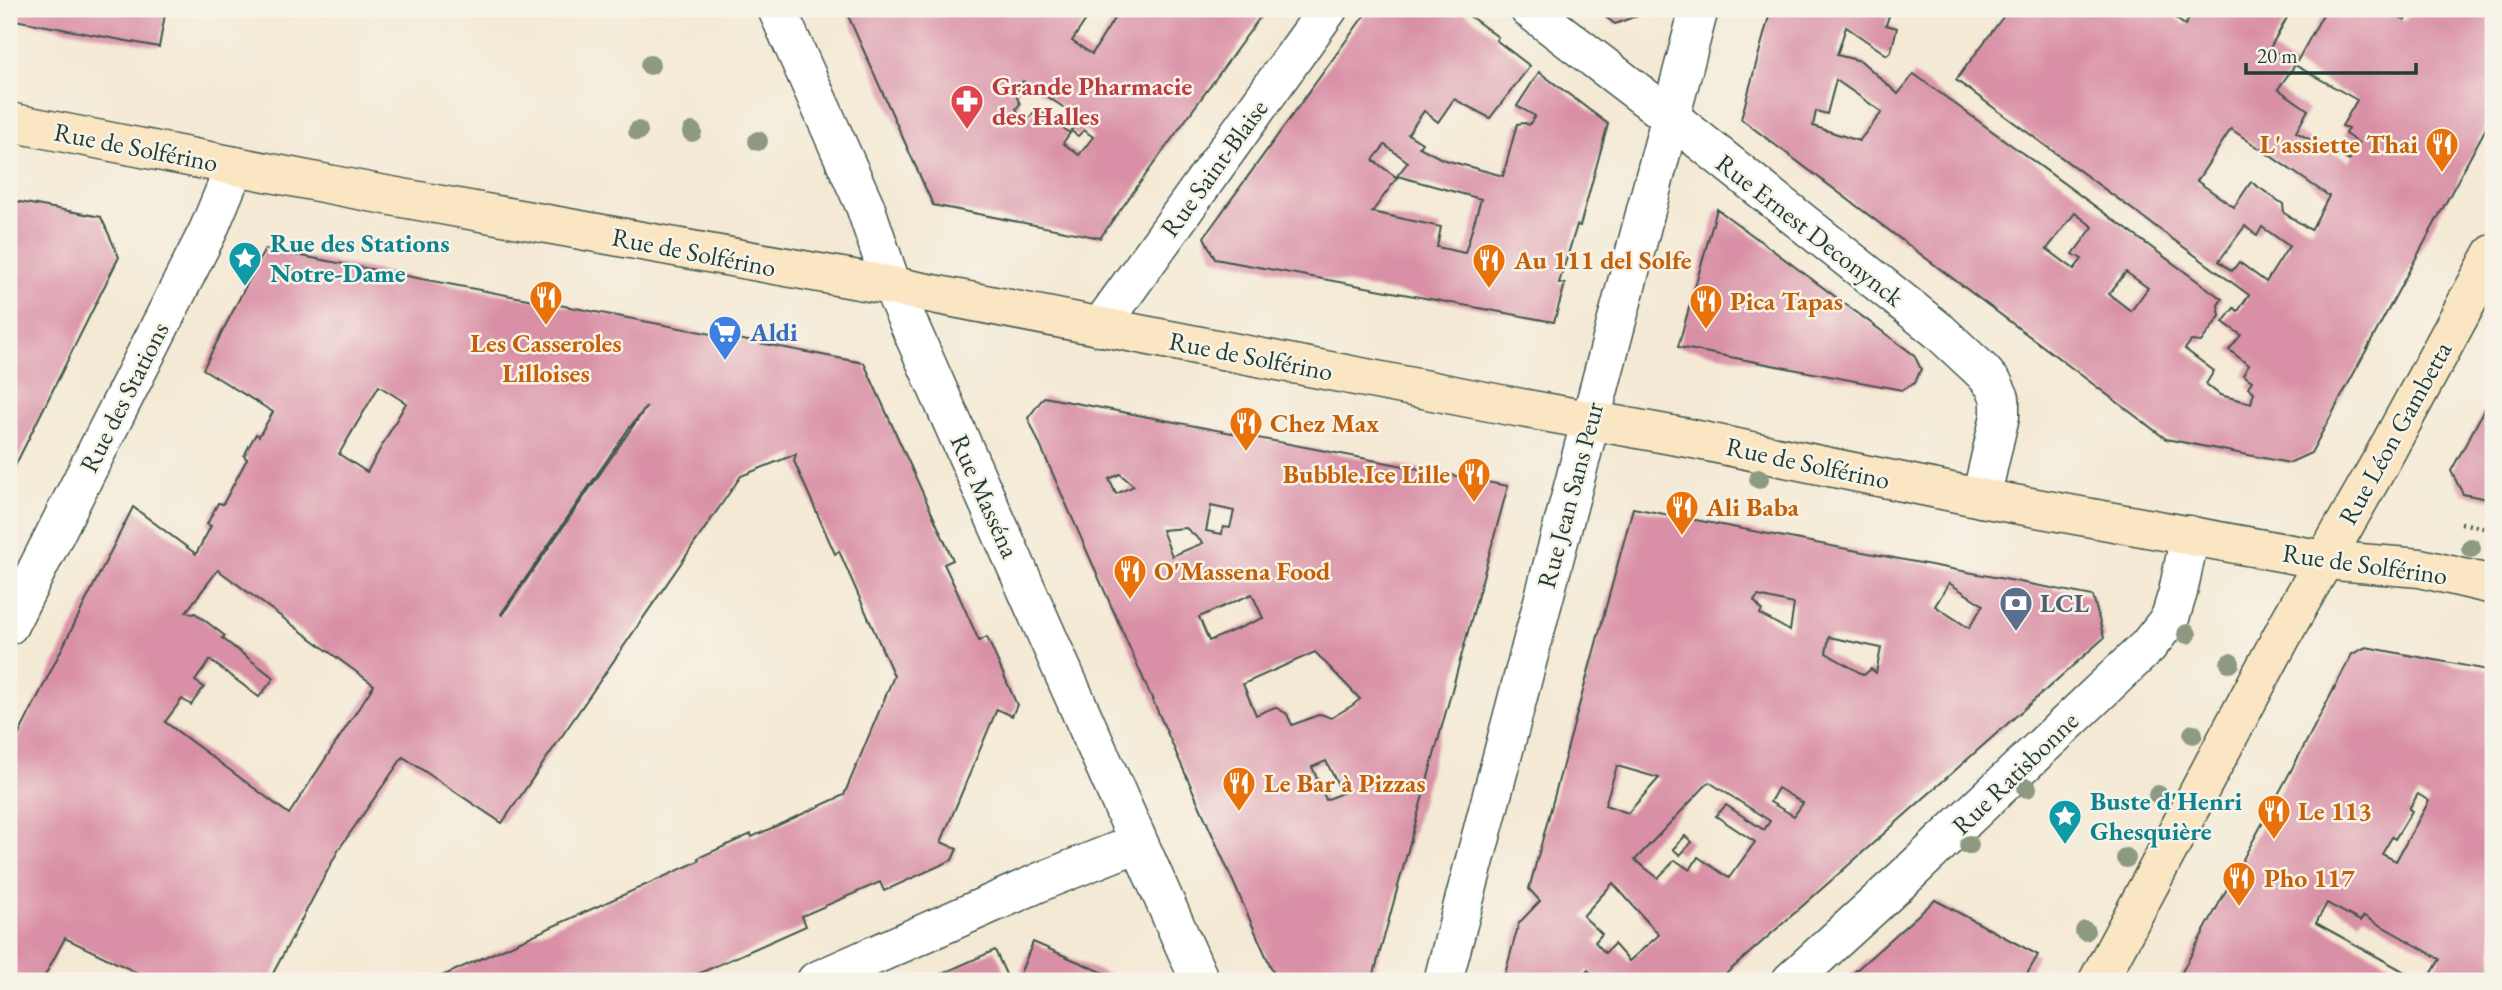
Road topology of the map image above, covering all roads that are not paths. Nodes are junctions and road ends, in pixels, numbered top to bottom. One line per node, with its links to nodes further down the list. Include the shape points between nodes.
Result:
1 (777, 9): 9 (street, Rue Masséna, via 865,206)
2 (1328, 9): 10 (street, Rue Saint-Blaise)
3 (1529, 9): 5 (street, Rue Ernest Deconynck)
4 (1699, 9): 5 (street, Rue Jean Sans Peur)
5 (1669, 116): 11 (street, Rue Jean Sans Peur); 12 (street, Rue Ernest Deconynck, via 1939,331 1994,385 2000,416)
6 (9, 122): 7 (main road, Rue de Solférino)
7 (235, 166): 9 (main road, Rue de Solférino); 16 (street, Rue des Stations, via 208,231)
8 (2493, 254): 14 (main road, Rue Léon Gambetta)
9 (892, 286): 10 (main road, Rue de Solférino); 17 (street, Rue Masséna)
10 (1100, 327): 11 (main road, Rue de Solférino)
11 (1590, 419): 12 (main road, Rue de Solférino); 20 (street, Rue Jean Sans Peur)
12 (1981, 498): 13 (main road, Rue de Solférino)
13 (2190, 535): 14 (main road, Rue de Solférino); 21 (street, Rue Ratisbonne, via 2170,618 2148,646)
14 (2324, 560): 15 (main road, Rue de Solférino, via 2420,568); 22 (main road, Rue Léon Gambetta)
15 (2493, 585)
16 (9, 625)
17 (1138, 843): 18 (street); 19 (street, Rue Masséna)
18 (816, 981)
19 (1200, 981)
20 (1443, 981)
21 (1791, 981)
22 (2098, 981)

